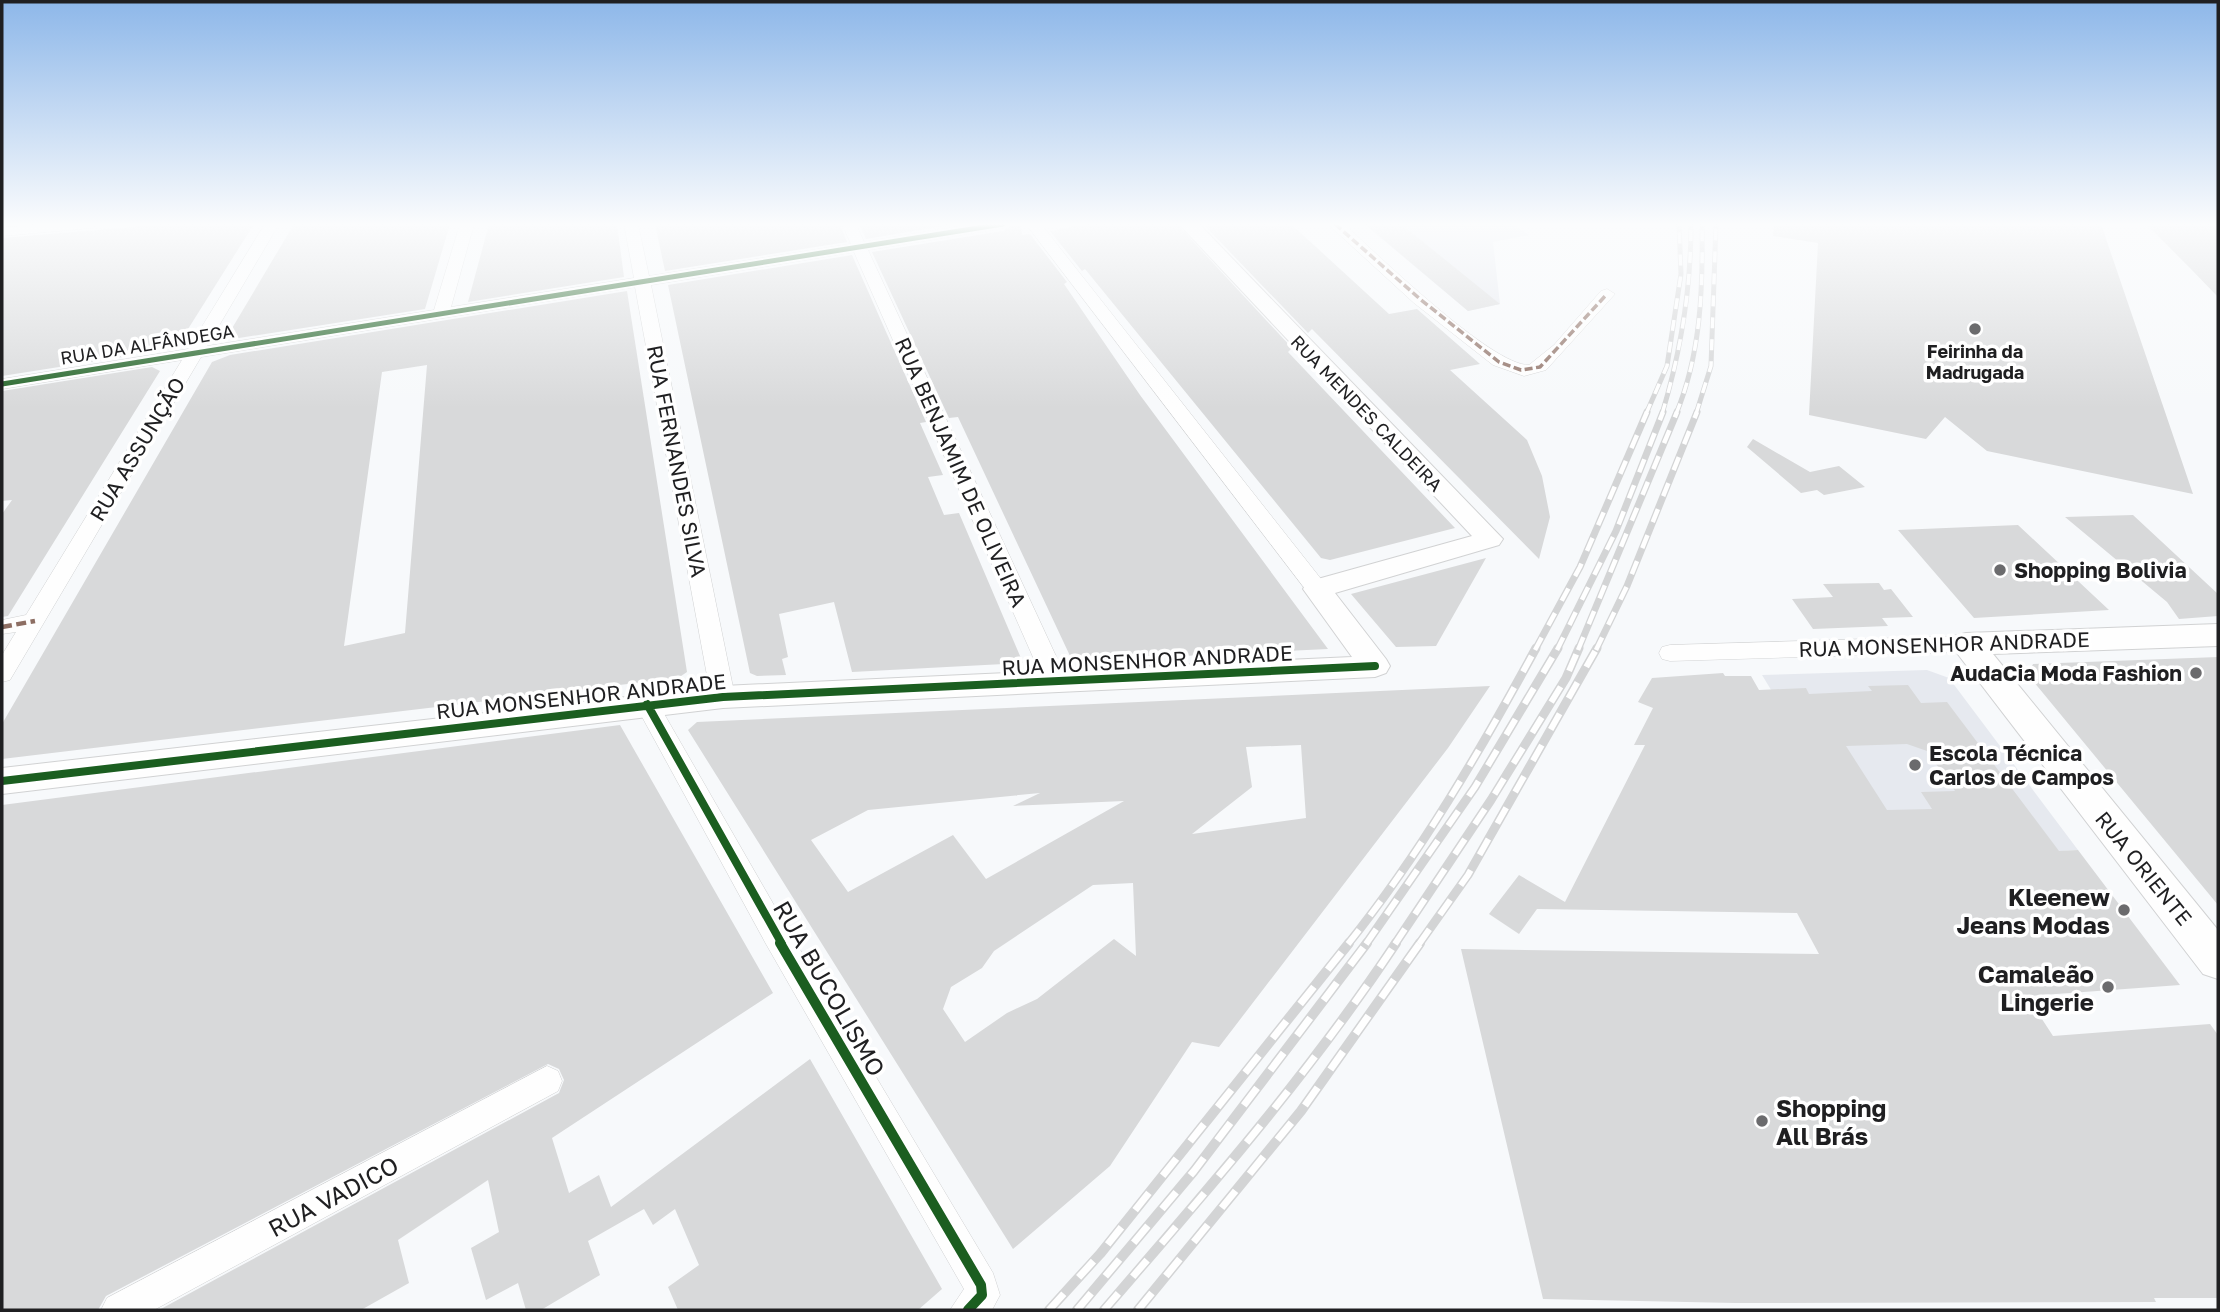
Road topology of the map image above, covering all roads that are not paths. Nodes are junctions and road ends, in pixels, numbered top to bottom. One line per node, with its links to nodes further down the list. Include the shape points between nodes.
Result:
1 (235, 285): 11 (street, RUA ASSUNÇÃO)
2 (449, 285): 10 (street)
3 (621, 285): 10 (street, RUA DA ALFÂNDEGA)
4 (643, 285): 21 (street, RUA FERNANDES SILVA)
5 (876, 285): 20 (street, RUA BENJAMIM DE OLIVEIRA)
6 (1081, 285): 13 (street)
7 (1247, 285): 13 (street, RUA MENDES CALDEIRA, via 1490,540)
8 (1405, 285): 9 (street, via 1455,329 1507,367 1522,371 1543,366 1566,338 1590,319)
9 (1607, 294)
10 (441, 313): 11 (street, RUA DA ALFÂNDEGA)
11 (194, 352): 12 (street, RUA DA ALFÂNDEGA); 14 (street, RUA ASSUNÇÃO)
12 (2, 384)
13 (1317, 589): 20 (street, RUA MONSENHOR ANDRADE, via 1376,666)
14 (35, 621): 15 (street); 19 (street, RUA ASSUNÇÃO)
15 (2, 627)
16 (2218, 635): 17 (main road, RUA MONSENHOR ANDRADE)
17 (1966, 644): 18 (street, RUA MONSENHOR ANDRADE); 24 (main road, RUA ORIENTE)
18 (1670, 653)
19 (2, 674)
20 (1056, 682): 21 (street, RUA MONSENHOR ANDRADE)
21 (723, 697): 22 (street, RUA MONSENHOR ANDRADE)
22 (647, 704): 23 (street, RUA MONSENHOR ANDRADE); 26 (street, RUA BUCOLISMO)
23 (2, 781)
24 (2218, 961)
25 (547, 1081): 27 (street, RUA VADICO)
26 (975, 1300)
27 (119, 1310)

